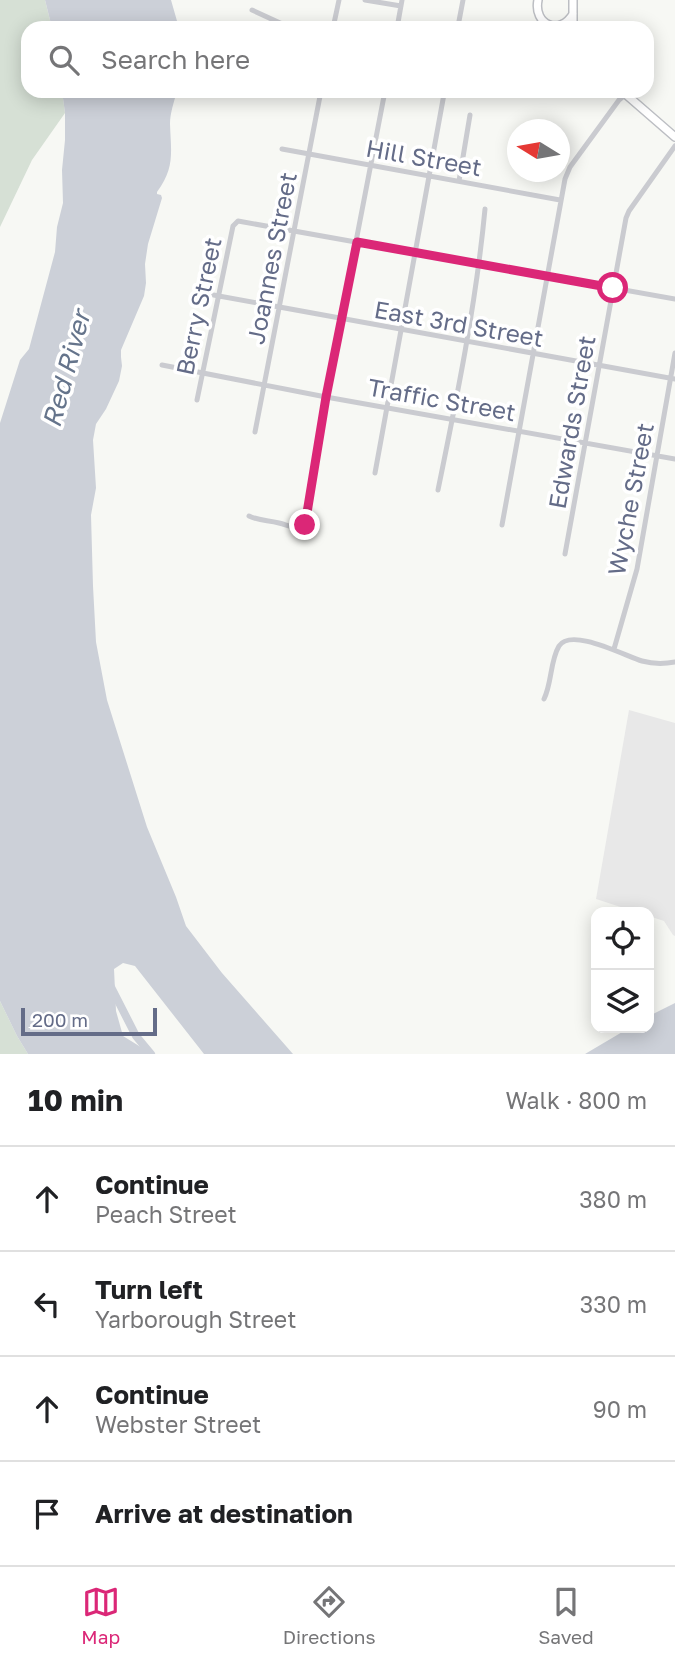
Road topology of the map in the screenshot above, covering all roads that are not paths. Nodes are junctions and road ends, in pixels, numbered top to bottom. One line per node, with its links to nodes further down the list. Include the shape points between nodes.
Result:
1 (339, 0): 12 (street)
2 (365, 0): 7 (street)
3 (463, 0): 14 (street)
4 (531, 0): 8 (street)
5 (538, 0): 8 (main road)
6 (573, 0): 10 (main road)
7 (401, 3): 13 (street)
8 (537, 9): 15 (main road)
9 (252, 10): 11 (street)
10 (573, 14): 16 (main road); 17 (main road)
11 (276, 21)
12 (334, 21)
13 (398, 21)
14 (459, 21)
15 (544, 21)
16 (568, 21)
17 (573, 21)
18 (320, 98): 27 (street, Joannes Street)
19 (384, 98): 28 (street)
20 (443, 98): 29 (street)
21 (620, 98): 31 (street, via 570,167)
22 (631, 98): 24 (main road)
23 (470, 115): 30 (street)
24 (675, 137)
25 (675, 146): 38 (street, Edwards Street, via 629,211)
26 (282, 149): 27 (street, Hill Street)
27 (309, 155): 28 (street, Hill Street); 33 (street, Joannes Street)
28 (372, 165): 29 (street, Hill Street); 34 (street)
29 (428, 175): 30 (street, Hill Street); 35 (street)
30 (459, 181): 31 (street, Hill Street)
31 (560, 200): 37 (street)
32 (485, 209): 36 (street)
33 (294, 232): 34 (street); 40 (street, Berry Street, via 237,221); 42 (street, Joannes Street)
34 (357, 242): 35 (street); 43 (street)
35 (415, 253): 36 (street); 44 (street)
36 (480, 264): 37 (street); 45 (street)
37 (546, 276): 38 (street); 47 (street)
38 (613, 288): 41 (street); 49 (street, Edwards Street)
39 (197, 292): 40 (street, East 3rd Street)
40 (218, 297): 42 (street, East 3rd Street); 50 (street, Berry Street)
41 (675, 299)
42 (279, 309): 43 (street, East 3rd Street); 52 (street, Joannes Street)
43 (342, 320): 44 (street, East 3rd Street); 53 (street)
44 (400, 331): 45 (street, East 3rd Street); 55 (street)
45 (466, 342): 47 (street, East 3rd Street); 56 (street)
46 (675, 353): 51 (street, Wyche Street)
47 (532, 354): 49 (street, East 3rd Street); 57 (street)
48 (162, 365): 50 (street, Traffic Street)
49 (600, 366): 51 (street, East 3rd Street); 59 (street, Edwards Street)
50 (202, 373): 52 (street, Traffic Street); 54 (street, Berry Street)
51 (673, 379): 60 (street, Wyche Street)
52 (264, 385): 53 (street, Traffic Street); 58 (street, Joannes Street)
53 (326, 397): 55 (street, Traffic Street); 64 (street, via 304,528)
54 (197, 400)
55 (387, 407): 56 (street, Traffic Street); 62 (street)
56 (453, 418): 57 (street, Traffic Street); 63 (street)
57 (519, 431): 59 (street, Traffic Street); 65 (street)
58 (255, 432)
59 (586, 443): 60 (street, Traffic Street); 66 (street, Edwards Street)
60 (657, 456): 61 (street, Traffic Street); 67 (street, Wyche Street, via 637,569)
61 (675, 459)
62 (375, 473)
63 (438, 490)
64 (250, 516)
65 (502, 525)
66 (565, 554)
67 (614, 649): 68 (street, via 646,662); 69 (street, via 578,640 562,643)
68 (675, 662)
69 (544, 699)

